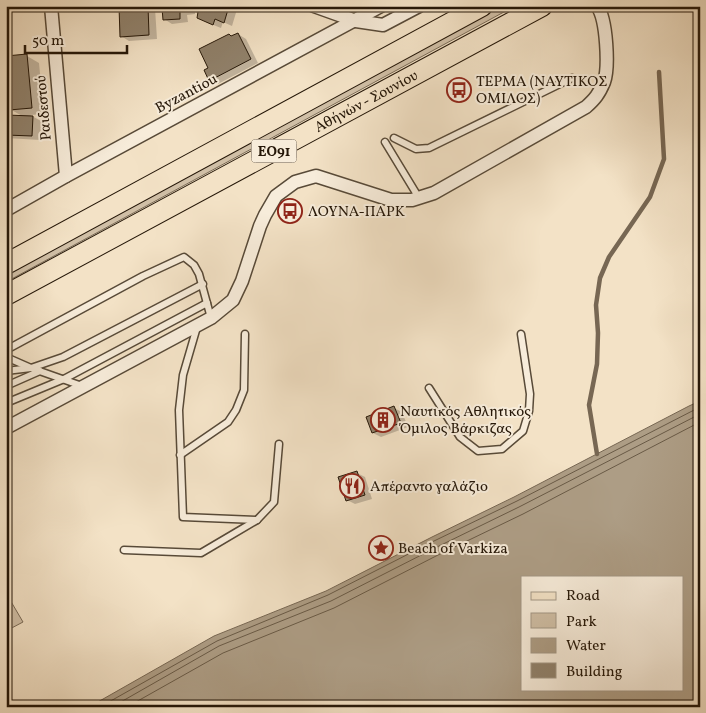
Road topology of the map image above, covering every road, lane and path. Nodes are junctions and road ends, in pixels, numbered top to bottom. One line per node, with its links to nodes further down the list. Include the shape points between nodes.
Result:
1 (51, 6): 12 (street, Ραιδεστού)
2 (314, 6): 8 (street)
3 (381, 6): 8 (street, Byzantiou)
4 (419, 6): 8 (street, via 383,25)
5 (482, 6): 15 (main road, Αθήνών - Σουνίου / ΕΟ91)
6 (542, 6): 17 (main road, Αθήνών - Σουνίου / ΕΟ91)
7 (598, 6): 13 (street, via 605,26 607,52 605,80 597,96 586,107 434,193)
8 (356, 20): 12 (street, Byzantiou)
9 (572, 78): 10 (lane, via 429,148 416,149)
10 (394, 138)
11 (385, 142): 13 (lane)
12 (66, 176): 14 (street, Byzantiou)
13 (419, 198): 19 (street, via 391,200 316,176 295,182 276,196 265,215 233,300)
14 (6, 210)
15 (6, 264)
16 (203, 284): 18 (lane); 23 (lane, via 194,265 184,257); 25 (lane, via 63,357)
17 (6, 295)
18 (207, 303): 19 (lane); 28 (lane)
19 (211, 318): 20 (street)
20 (197, 326): 30 (street); 35 (lane, via 182,375)
21 (245, 334): 35 (lane, via 244,390 236,410 228,422)
22 (521, 334): 31 (lane, via 530,394 529,411 523,431 502,449 478,451 460,437)
23 (6, 350)
24 (6, 357): 25 (lane)
25 (31, 368): 26 (lane); 27 (lane)
26 (6, 371)
27 (40, 371): 28 (lane); 29 (lane)
28 (64, 379): 30 (lane); 32 (lane)
29 (6, 386)
30 (83, 387): 33 (street)
31 (429, 388)
32 (6, 403)
33 (6, 428)
34 (279, 444): 36 (lane, via 274,502)
35 (180, 456): 36 (lane, via 183,517)
36 (257, 520): 37 (lane, via 201,553)
37 (124, 550)

